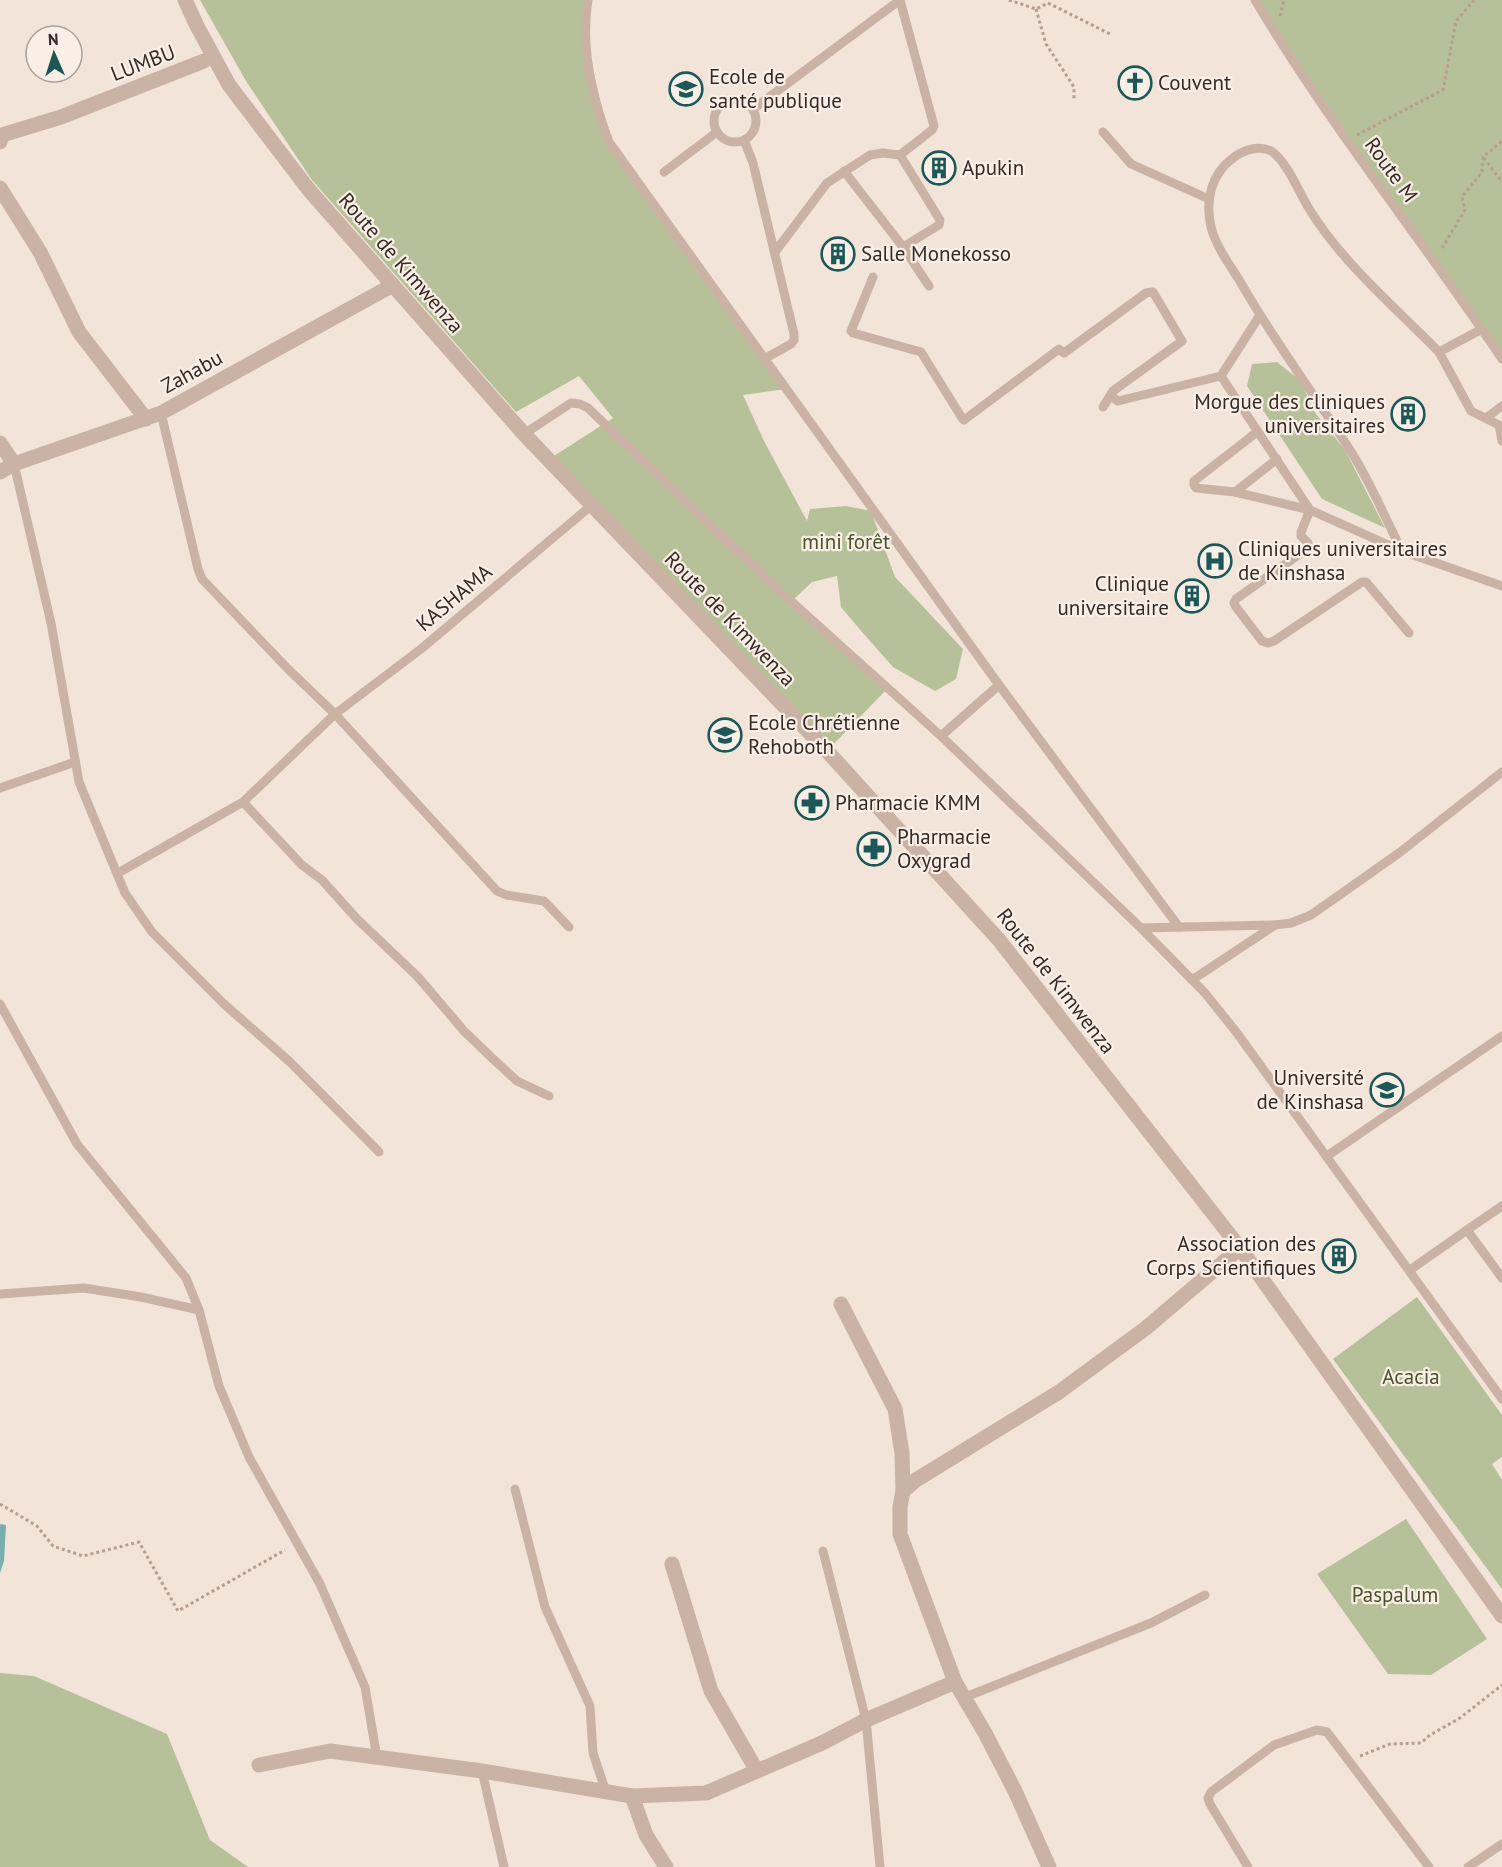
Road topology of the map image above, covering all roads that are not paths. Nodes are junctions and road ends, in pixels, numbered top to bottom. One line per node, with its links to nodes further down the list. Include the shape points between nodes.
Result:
1 (185, 0): 19 (street, Route de Kimwenza, via 229,85 269,140)
2 (588, 0): 24 (lane, via 589,73 595,105 609,142)
3 (900, 0): 6 (lane); 11 (lane, via 934,126)
4 (1255, 0): 22 (lane, Route M, via 1311,89)
5 (204, 61): 10 (street, LUMBU, via 61,117 2,135)
6 (753, 109): 7 (lane, via 738,99 726,101 714,115); 9 (lane, via 756,126)
7 (717, 132): 9 (lane, via 726,140); 13 (lane)
8 (1103, 132): 15 (lane, via 1131,164)
9 (744, 140): 17 (lane)
10 (0, 142)
11 (900, 155): 12 (lane, via 877,153); 16 (lane, via 940,223)
12 (844, 171): 16 (lane); 17 (lane, via 818,193)
13 (664, 172)
14 (0, 188): 30 (street, via 40,252 79,332)
15 (1209, 199): 21 (lane, via 1218,244); 23 (lane, via 1211,184 1234,156 1259,148 1269,150 1279,158 1343,255)
16 (903, 247): 20 (lane)
17 (774, 252): 24 (lane, via 794,340)
18 (873, 277): 27 (lane, via 851,331 921,352 964,420 1059,350 1064,352 1146,292 1153,292 1182,341)
19 (393, 285): 30 (street, Zahabu); 33 (street, Route de Kimwenza)
20 (929, 286)
21 (1260, 315): 26 (lane); 42 (lane, via 1352,453)
22 (1482, 329): 23 (lane); 25 (lane, Route M)
23 (1439, 352): 31 (lane, via 1471,411)
24 (764, 359): 45 (lane)
25 (1502, 359)
26 (1221, 376): 27 (lane, via 1118,400); 32 (lane)
27 (1111, 396): 29 (lane)
28 (1502, 406): 31 (lane)
29 (1103, 407)
30 (154, 416): 37 (street, Zahabu); 46 (lane, via 199,574)
31 (1486, 418): 34 (lane, via 1499,425)
32 (1257, 432): 36 (lane); 39 (lane, via 1194,481 1196,488)
33 (524, 434): 40 (street, Route de Kimwenza); 47 (lane, via 571,404 588,408 771,583)
34 (1502, 441)
35 (0, 443): 37 (street)
36 (1276, 459): 39 (lane); 41 (lane)
37 (14, 464): 38 (street, Zahabu); 48 (lane, via 51,623)
38 (0, 472)
39 (1235, 492): 41 (lane)
40 (592, 505): 46 (lane, KASHAMA, via 421,649); 65 (street, Route de Kimwenza, via 827,751 999,940)
41 (1310, 510): 42 (lane); 44 (lane, via 1301,532 1308,548 1234,603 1262,641 1274,641 1362,582)
42 (1402, 551): 43 (lane)
43 (1502, 586)
44 (1409, 633)
45 (999, 685): 47 (lane); 55 (lane)
46 (335, 714): 51 (lane, KASHAMA); 54 (lane, via 497,891 544,901)
47 (941, 736): 56 (lane)
48 (75, 762): 50 (lane); 52 (lane, via 82,790)
49 (1502, 772): 53 (lane, via 1400,853 1311,915)
50 (0, 788)
51 (243, 802): 52 (lane, KASHAMA); 60 (lane, via 517,1082)
52 (118, 873): 61 (lane, via 125,893 146,926)
53 (1275, 925): 55 (lane); 57 (lane)
54 (569, 927)
55 (1179, 927): 56 (lane)
56 (1141, 928): 57 (lane)
57 (1192, 980): 62 (lane, via 1237,1033)
58 (0, 1004): 70 (lane, via 76,1144 182,1272)
59 (1502, 1036): 62 (lane)
60 (549, 1096)
61 (379, 1152)
62 (1327, 1155): 66 (lane)
63 (1502, 1206): 64 (lane)
64 (1467, 1230): 66 (lane); 67 (lane)
65 (1239, 1248): 73 (street, via 1146,1328 1059,1392); 77 (street, Route de Kimwenza)
66 (1410, 1270): 71 (lane)
67 (1502, 1278)
68 (0, 1294): 70 (lane, via 84,1288)
69 (841, 1304): 73 (street, via 895,1409)
70 (199, 1310): 81 (lane, via 219,1386 240,1437 320,1584 365,1687)
71 (1502, 1399)
72 (515, 1489): 85 (lane, via 545,1607 590,1706 592,1753)
73 (903, 1491): 78 (street, via 900,1534)
74 (823, 1551): 80 (lane)
75 (672, 1564): 84 (street, via 711,1691)
76 (1205, 1595): 79 (lane, via 1151,1623)
77 (1502, 1616)
78 (955, 1682): 79 (street); 80 (street)
79 (963, 1698): 91 (street, via 1015,1791)
80 (866, 1720): 84 (street); 90 (lane)
81 (377, 1758): 82 (street, via 330,1751); 83 (street)
82 (259, 1765)
83 (482, 1770): 85 (street); 88 (lane)
84 (757, 1771): 86 (street, via 705,1793)
85 (606, 1792): 86 (street)
86 (632, 1796): 89 (street, via 646,1834)
87 (1502, 1844): 94 (lane)
88 (504, 1867)
89 (666, 1867)
90 (880, 1867)
91 (1049, 1867)
92 (1248, 1867): 93 (lane, via 1210,1804 1211,1792 1274,1745 1317,1730 1328,1732)
93 (1429, 1867)
94 (1468, 1867)

